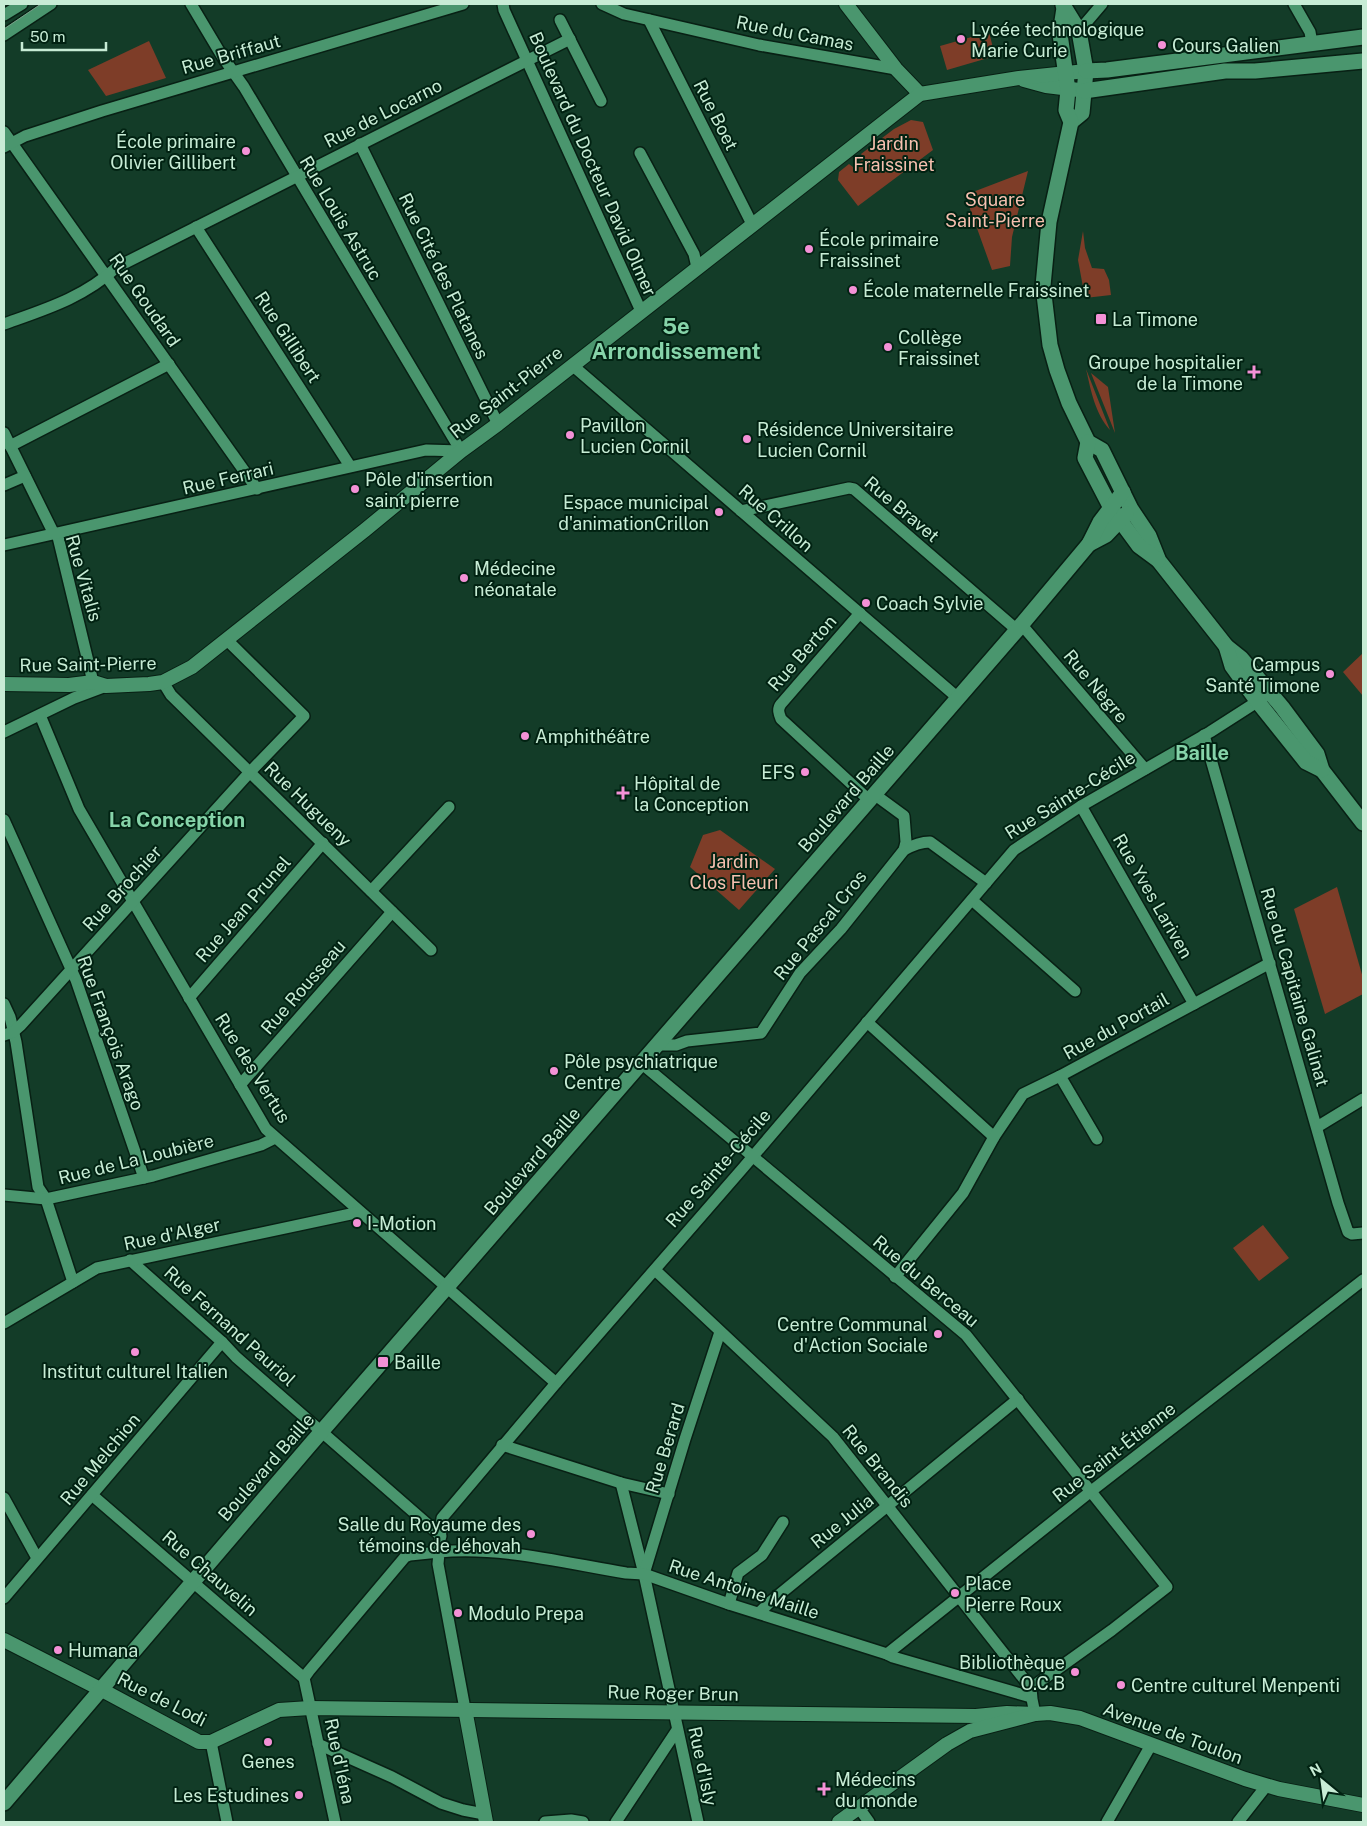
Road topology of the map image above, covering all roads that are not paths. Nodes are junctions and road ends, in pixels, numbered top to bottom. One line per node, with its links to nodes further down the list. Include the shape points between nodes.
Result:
1 (22, 4): 11 (street)
2 (51, 4): 15 (street)
3 (190, 4): 22 (street, Rue Louis Astruc)
4 (462, 4): 22 (street, Rue Briffaut)
5 (503, 4): 19 (street, Boulevard du Docteur David Olmer)
6 (602, 4): 13 (street, Rue du Camas)
7 (846, 4): 21 (street)
8 (1102, 4): 14 (street)
9 (1294, 4): 18 (street, via 1310,32)
10 (1063, 6): 14 (main road); 24 (main road, via 1060,34)
11 (4, 16)
12 (560, 20): 17 (street)
13 (649, 20): 21 (street, Rue du Camas, via 758,45); 36 (street, Rue Boet)
14 (1079, 31): 23 (main road)
15 (4, 35)
16 (1363, 37): 18 (main road, Rue Saint-Pierre)
17 (570, 39): 19 (street, Rue de Locarno); 29 (street)
18 (1312, 43): 23 (main road, Rue Saint-Pierre)
19 (527, 60): 33 (street, Rue de Locarno); 40 (street, Boulevard du Docteur David Olmer)
20 (1363, 61): 27 (main road, Rue Saint-Pierre, via 1255,72 1225,71)
21 (896, 69): 28 (street)
22 (233, 71): 32 (street, Rue Briffaut); 35 (street, Rue Louis Astruc)
23 (1086, 71): 24 (street, Rue Saint-Pierre); 27 (main road)
24 (1066, 72): 25 (street, Rue Saint-Pierre); 26 (main road)
25 (1018, 78): 26 (street, Rue Saint-Pierre); 28 (street, Rue Saint-Pierre)
26 (1068, 90): 27 (street, Rue Saint-Pierre); 30 (main road, via 1066,110)
27 (1084, 91): 30 (main road, via 1082,113)
28 (920, 94): 36 (street, Rue Saint-Pierre)
29 (601, 102)
30 (1071, 122): 46 (main road, via 1049,222 1043,286 1050,345 1057,370)
31 (4, 132): 32 (street, Rue Goudard)
32 (7, 144): 39 (street, Rue Goudard)
33 (360, 144): 35 (street, Rue de Locarno); 44 (street, Rue Cité des Platanes)
34 (640, 153): 38 (street)
35 (296, 177): 37 (street, Rue de Locarno); 48 (street, Rue Louis Astruc)
36 (752, 224): 40 (street, Rue Saint-Pierre)
37 (196, 227): 39 (street, Rue de Locarno, via 117,267); 49 (street, Rue Gillibert)
38 (696, 263)
39 (107, 276): 41 (street, Rue de Locarno, via 69,300); 42 (street, Rue Goudard)
40 (641, 311): 43 (street, Rue Saint-Pierre)
41 (4, 324)
42 (169, 364): 47 (street); 52 (street, Rue Goudard)
43 (572, 365): 44 (street, Rue Saint-Pierre); 56 (street, Rue Crillon)
44 (498, 424): 48 (street, Rue Saint-Pierre)
45 (4, 433): 47 (street, Rue Vitalis)
46 (1088, 442): 53 (main road, via 1102,450); 54 (main road, via 1086,458)
47 (10, 446): 50 (street, Rue Vitalis)
48 (460, 451): 49 (street, Rue Ferrari, via 426,450); 64 (street, Rue Saint-Pierre)
49 (350, 466): 52 (street, Rue Ferrari)
50 (25, 476): 51 (street); 58 (street, Rue Vitalis)
51 (4, 485)
52 (257, 489): 58 (street, Rue Ferrari)
53 (1123, 492): 54 (main road, Boulevard Baille); 55 (main road)
54 (1111, 508): 57 (main road); 59 (main road, Boulevard Baille)
55 (1131, 509): 57 (main road, Boulevard Baille); 61 (main road, via 1149,536)
56 (741, 512): 62 (street, Rue Crillon); 63 (street, Rue Bravet, via 854,489)
57 (1120, 521): 59 (main road, Boulevard Baille, via 1106,535); 61 (main road, via 1139,546)
58 (56, 534): 60 (street, Rue Ferrari); 67 (street, Rue Vitalis)
59 (1089, 544): 63 (main road, Boulevard Baille)
60 (4, 545)
61 (1159, 561): 68 (main road, via 1226,646 1232,666)
62 (860, 613): 69 (street, Rue Crillon); 75 (street, Rue Berton, via 778,707 782,719)
63 (1019, 627): 69 (main road, Boulevard Baille); 73 (street, Rue Nègre)
64 (227, 640): 65 (street, Rue Saint-Pierre, via 192,667); 74 (street, Rue Brochier, via 304,716)
65 (163, 682): 67 (street, Rue Saint-Pierre); 74 (street, Rue Hugueny, via 171,695)
66 (4, 684): 67 (street, Rue Saint-Pierre)
67 (100, 684): 70 (street)
68 (1264, 697): 72 (street, Rue Sainte-Cécile); 79 (main road, via 1306,762 1322,770)
69 (958, 698): 75 (main road, Boulevard Baille)
70 (40, 715): 71 (street); 85 (street, Rue des Vertus, via 79,808)
71 (4, 732)
72 (1204, 735): 73 (street, Rue Sainte-Cécile); 88 (street, Rue du Capitaine Galinat)
73 (1145, 770): 76 (street, Rue Sainte-Cécile)
74 (250, 772): 80 (street, Rue Hugueny); 85 (street, Rue Brochier)
75 (872, 797): 81 (street, via 904,816); 96 (main road, Boulevard Baille)
76 (1081, 806): 82 (street, Rue Sainte-Cécile, via 1019,845); 93 (street, Rue Yves Lariven)
77 (450, 807): 83 (street)
78 (4, 820): 89 (street, Rue François Arago)
79 (1363, 823)
80 (323, 843): 83 (street, Rue Hugueny); 91 (street, Rue Jean Prunel)
81 (904, 850): 82 (street, via 930,842); 96 (street, Rue Pascal Cros, via 804,968 760,1033)
82 (986, 883): 84 (street, Rue Sainte-Cécile)
83 (371, 891): 86 (street, Rue Hugueny)
84 (972, 900): 90 (street); 94 (street, Rue Sainte-Cécile)
85 (132, 901): 89 (street, Rue Brochier); 91 (street, Rue des Vertus)
86 (392, 912): 87 (street, Rue Hugueny); 99 (street, Rue Rousseau)
87 (430, 950)
88 (1270, 963): 93 (street, Rue du Portail); 101 (street, Rue du Capitaine Galinat)
89 (72, 970): 95 (street, Rue Brochier); 106 (street, Rue François Arago)
90 (1075, 991)
91 (189, 998): 99 (street, Rue des Vertus)
92 (4, 1004): 95 (street, via 10,1017)
93 (1194, 1004): 98 (street, Rue du Portail)
94 (868, 1022): 102 (street); 105 (street, Rue Sainte-Cécile)
95 (8, 1033): 108 (street, via 38,1187)
96 (670, 1043): 97 (main road, Boulevard Baille)
97 (642, 1063): 105 (street, Rue du Berceau); 116 (main road, Boulevard Baille)
98 (1060, 1076): 102 (street, Rue du Portail, via 1023,1094); 104 (street)
99 (240, 1085): 103 (street, Rue des Vertus)
100 (1363, 1099): 101 (street)
101 (1317, 1127): 110 (street, Rue du Capitaine Galinat, via 1346,1229 1352,1234)
102 (994, 1137): 113 (street, Rue du Portail, via 962,1193)
103 (274, 1138): 106 (street, Rue de La Loubière, via 261,1145); 109 (street, Rue des Vertus)
104 (1097, 1140)
105 (753, 1157): 112 (street, Rue Sainte-Cécile); 113 (street, Rue du Berceau)
106 (144, 1178): 108 (street, Rue de La Loubière)
107 (4, 1195): 108 (street, Rue de La Loubière)
108 (46, 1199): 115 (street)
109 (360, 1212): 111 (street, Rue d'Alger); 116 (street, Rue des Vertus)
110 (1363, 1233)
111 (130, 1260): 115 (street, Rue d'Alger, via 97,1268); 119 (street, Rue Fernand Pauriol)
112 (655, 1270): 118 (street, Rue Brandis); 120 (street, Rue Sainte-Cécile)
113 (896, 1277): 121 (street, Rue du Berceau, via 966,1335)
114 (1363, 1280): 125 (street, Rue Saint-Étienne)
115 (73, 1282): 117 (street, Rue d'Alger)
116 (446, 1288): 120 (street, Rue des Vertus); 122 (main road, Boulevard Baille)
117 (4, 1322)
118 (720, 1332): 126 (street, Rue Berard); 129 (street, Rue Brandis, via 833,1437)
119 (222, 1342): 122 (street, Rue Fernand Pauriol); 127 (street, Rue Melchion)
120 (556, 1383): 123 (street, Rue Sainte-Cécile)
121 (1018, 1399): 125 (street, Rue du Berceau); 129 (street, Rue Julia)
122 (321, 1432): 131 (street, Rue Fernand Pauriol); 135 (main road, Boulevard Baille)
123 (502, 1446): 124 (street); 131 (street, Rue Sainte-Cécile, via 442,1518)
124 (621, 1483): 126 (street); 134 (street, Rue d'Isly)
125 (1090, 1492): 136 (street, Rue Saint-Étienne); 144 (street, Rue du Berceau, via 1167,1588)
126 (669, 1494): 134 (street, Rue Berard)
127 (92, 1495): 133 (street, Rue Melchion); 135 (street, Rue Chauvelin)
128 (4, 1498): 133 (street)
129 (888, 1506): 136 (street, Rue Brandis); 139 (street, Rue Julia, via 768,1603)
130 (783, 1522): 138 (street, via 762,1555 738,1573)
131 (441, 1536): 132 (street, Rue Sainte-Cécile)
132 (439, 1552): 134 (street, Rue Antoine Maille, via 490,1551); 142 (street, via 405,1557); 146 (street, Rue Sainte-Cécile, via 437,1560)
133 (37, 1558): 137 (street, Rue Melchion)
134 (644, 1574): 138 (street, Rue Antoine Maille); 147 (street, Rue d'Isly)
135 (192, 1581): 142 (street, Rue Chauvelin); 143 (main road, Boulevard Baille)
136 (959, 1597): 141 (street, Rue Saint-Étienne); 144 (street, Rue Brandis)
137 (4, 1598)
138 (729, 1604): 139 (street, Rue Antoine Maille)
139 (759, 1614): 141 (street, Rue Antoine Maille)
140 (4, 1640): 143 (street, Rue de Lodi)
141 (887, 1654): 144 (street, Rue Antoine Maille)
142 (304, 1678): 145 (street)
143 (102, 1690): 152 (street, Rue de Lodi, via 200,1742); 156 (main road, Boulevard Baille)
144 (1031, 1692): 148 (street, Rue Brandis)
145 (310, 1708): 146 (street, Rue Roger Brun); 152 (street, Rue de Lodi, via 279,1710); 153 (street, Rue d'Iéna)
146 (465, 1709): 147 (street, Rue Roger Brun); 159 (street)
147 (674, 1712): 149 (street, Rue Roger Brun); 150 (street, Rue d'Isly)
148 (1035, 1714): 149 (street, Rue Roger Brun); 151 (street, Avenue de Toulon); 154 (street, Avenue de Toulon, via 1080,1718)
149 (976, 1716): 151 (street)
150 (677, 1730): 164 (street); 165 (street, Rue d'Isly)
151 (970, 1731): 158 (street, Avenue de Toulon)
152 (211, 1742): 160 (street)
153 (318, 1744): 159 (street, via 392,1777 441,1804); 161 (street, Rue d'Iéna)
154 (1151, 1745): 155 (street, Avenue de Toulon, via 1224,1773); 168 (street)
155 (1267, 1785): 157 (street, Avenue de Toulon); 169 (street)
156 (4, 1804)
157 (1363, 1805)
158 (858, 1808): 166 (street, Avenue de Toulon); 167 (street)
159 (485, 1818)
160 (228, 1822)
161 (335, 1822)
162 (545, 1822): 163 (street)
163 (583, 1822)
164 (616, 1822)
165 (698, 1822)
166 (839, 1822)
167 (869, 1822)
168 (1107, 1822)
169 (1238, 1822)

